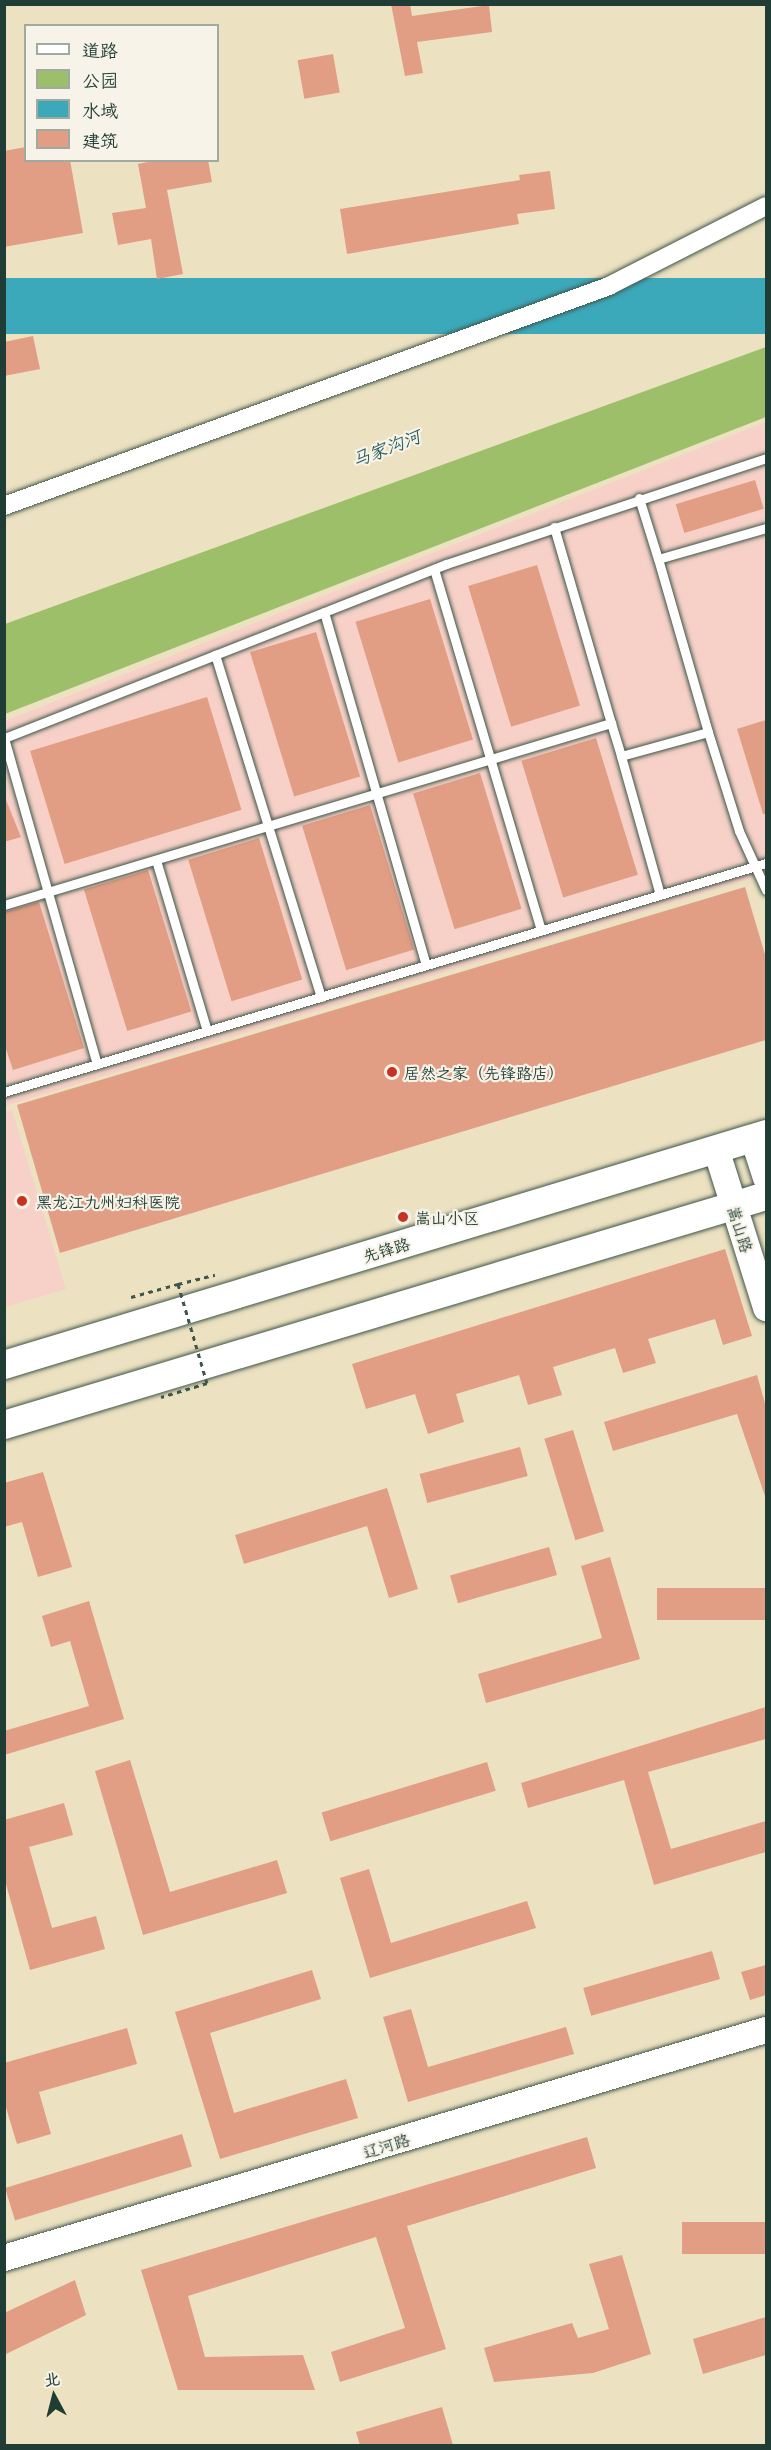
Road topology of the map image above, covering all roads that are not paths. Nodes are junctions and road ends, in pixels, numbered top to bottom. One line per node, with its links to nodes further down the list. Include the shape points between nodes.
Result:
1 (766, 206): 4 (street, via 609,286)
2 (766, 458): 3 (lane)
3 (639, 498): 5 (lane); 7 (lane)
4 (4, 506)
5 (554, 527): 8 (lane); 11 (lane)
6 (766, 528): 7 (lane)
7 (658, 559): 12 (lane)
8 (434, 569): 9 (lane); 15 (lane)
9 (324, 612): 10 (lane); 16 (lane)
10 (215, 655): 13 (lane); 17 (lane)
11 (611, 723): 14 (lane); 15 (lane)
12 (708, 732): 14 (lane); 20 (lane, via 739,831)
13 (6, 737): 22 (lane)
14 (621, 756): 23 (lane)
15 (491, 759): 16 (lane); 25 (lane)
16 (375, 794): 17 (lane); 26 (lane)
17 (267, 826): 18 (lane); 27 (lane)
18 (156, 860): 22 (lane); 28 (lane)
19 (766, 863): 20 (lane)
20 (756, 866): 21 (lane); 23 (lane)
21 (766, 890)
22 (48, 892): 24 (lane); 29 (lane)
23 (660, 895): 25 (lane)
24 (4, 905)
25 (542, 930): 26 (lane)
26 (426, 965): 27 (lane)
27 (321, 997): 28 (lane)
28 (207, 1031): 29 (lane)
29 (97, 1064): 30 (lane)
30 (4, 1092)
31 (760, 1136): 32 (main road, 先锋路); 33 (main road)
32 (716, 1149): 35 (main road, 嵩山路); 37 (main road, 先锋路)
33 (766, 1178)
34 (766, 1196): 35 (main road)
35 (732, 1203): 36 (main road, 嵩山路); 38 (main road)
36 (766, 1308)
37 (4, 1365)
38 (4, 1425)
39 (766, 2030): 41 (main road, 辽河路)
40 (766, 2046): 42 (main road, 辽河路)
41 (4, 2258)
42 (4, 2272)

